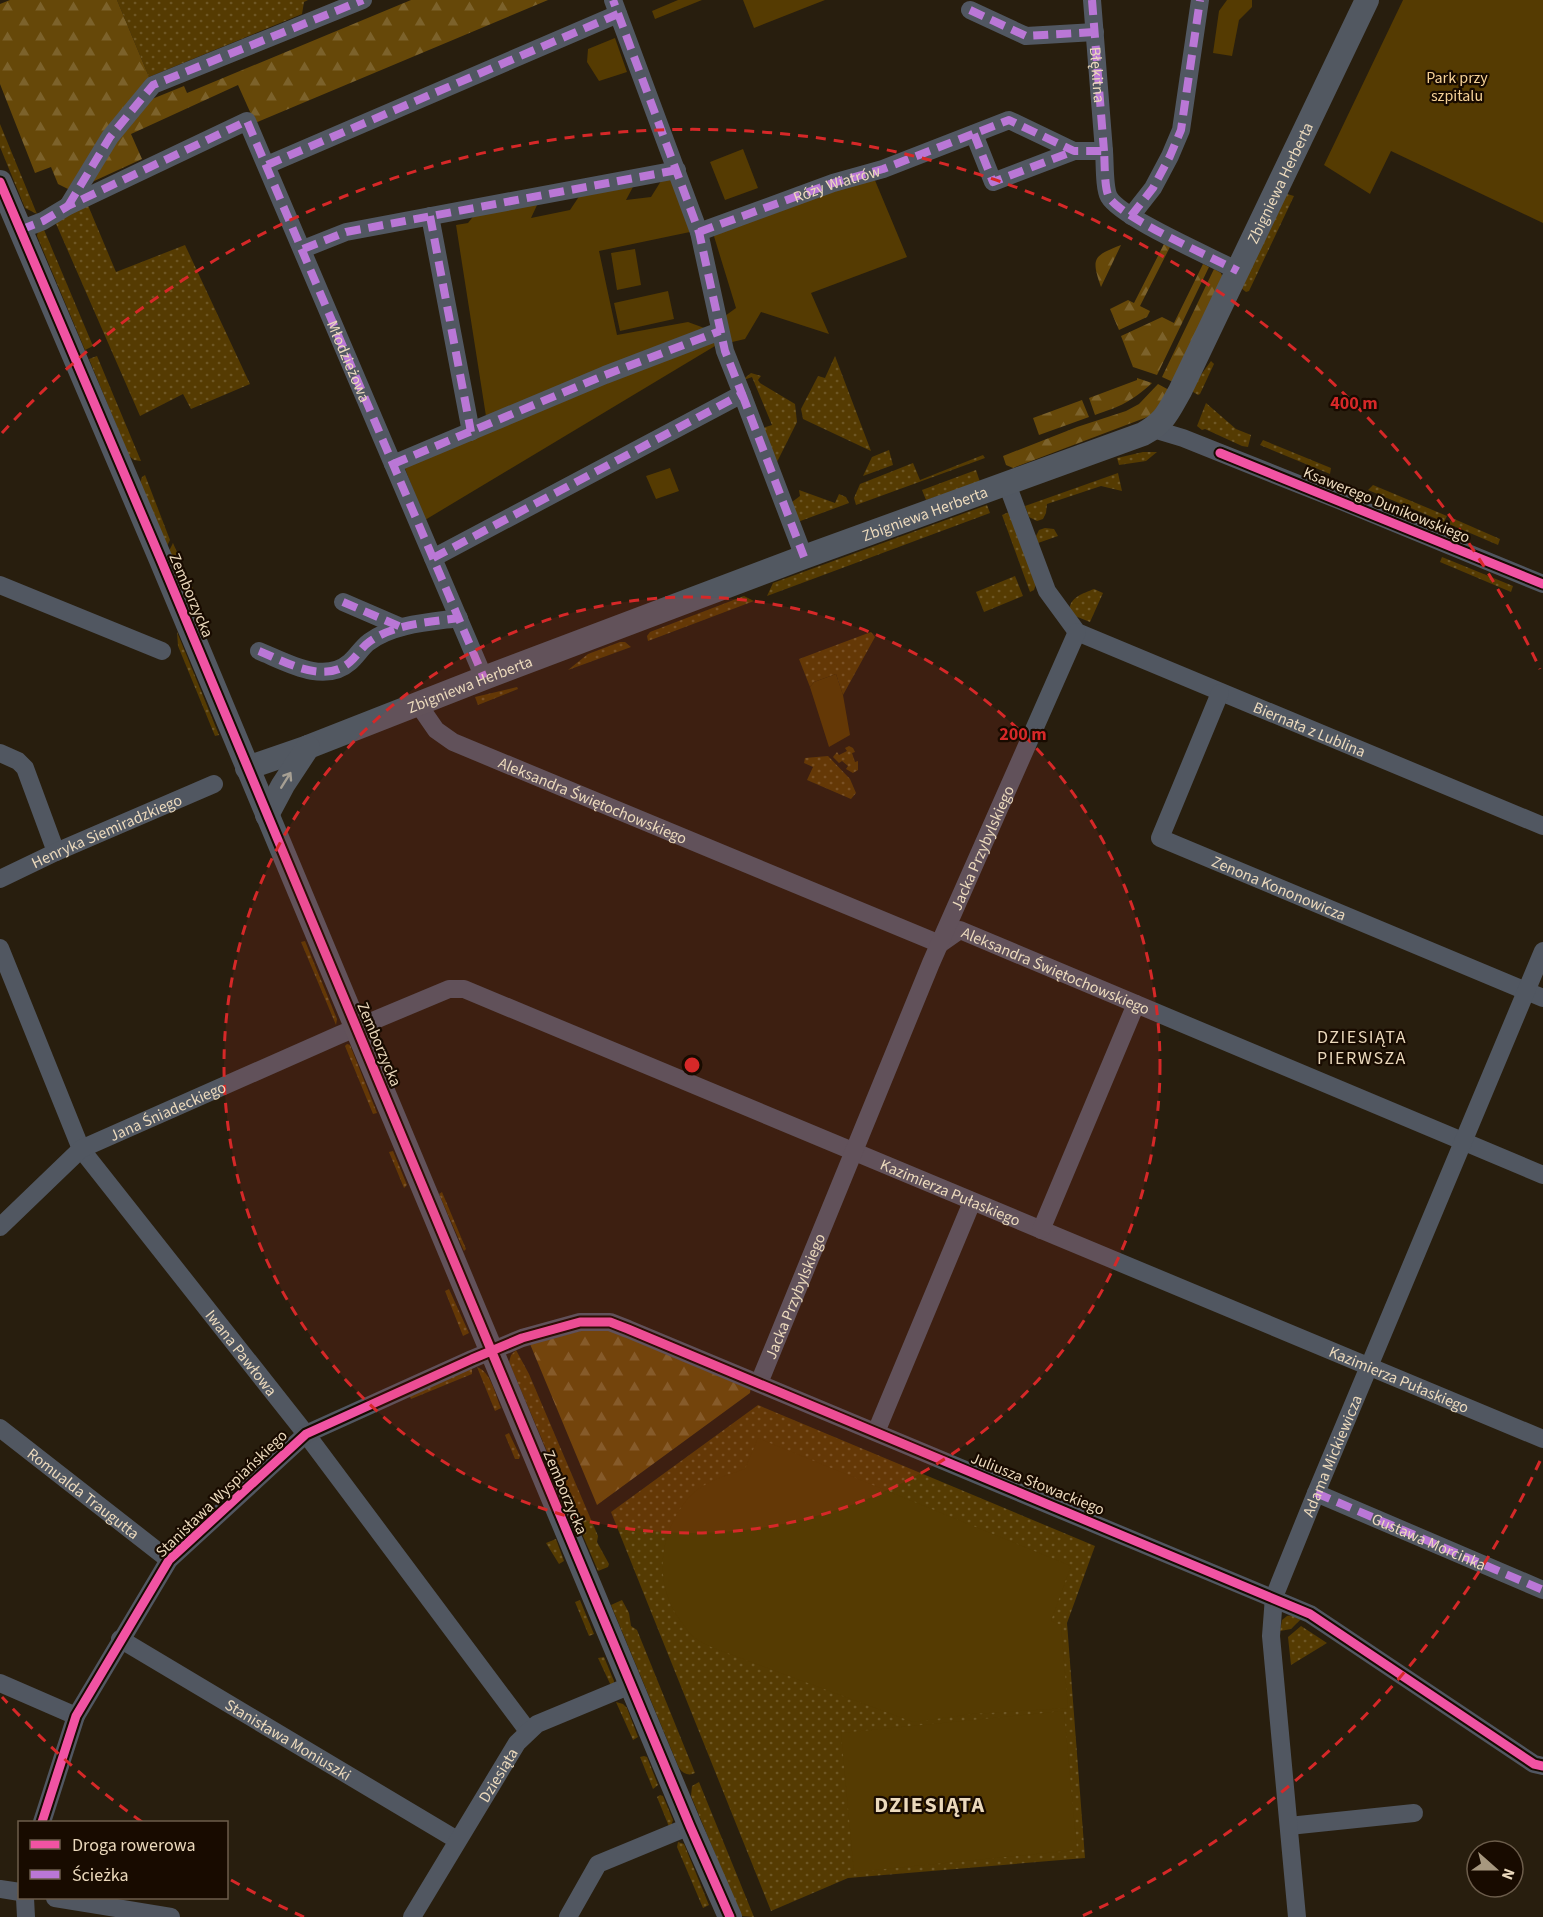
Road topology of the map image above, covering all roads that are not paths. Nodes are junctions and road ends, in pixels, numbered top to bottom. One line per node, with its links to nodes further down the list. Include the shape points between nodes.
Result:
1 (363, 0): 14 (street, via 153,85 110,137)
2 (1092, 0): 7 (street, Błękitna)
3 (1200, 0): 16 (street, via 1181,130 1153,188)
4 (1366, 0): 20 (street, Zbigniewa Herberta)
5 (616, 7): 11 (street); 12 (street)
6 (970, 10): 7 (street, via 1026,36)
7 (1095, 32): 10 (street, Błękitna)
8 (974, 134): 9 (street, Róży Wiatrów, via 1009,120); 9 (street, Róży Wiatrów, via 993,182); 18 (street, Róży Wiatrów)
9 (1074, 151): 10 (street, Róży Wiatrów)
10 (1104, 151): 16 (street, via 1108,195)
11 (267, 165): 14 (street, Młodzieżowa, via 247,121); 19 (street, Młodzieżowa)
12 (677, 170): 15 (street); 18 (street)
13 (0, 182): 17 (street, Zemborzycka)
14 (68, 206): 17 (street, Młodzieżowa)
15 (430, 216): 19 (street, via 346,232); 24 (street)
16 (1131, 216): 20 (street)
17 (20, 230): 42 (street, Zemborzycka)
18 (699, 232): 21 (street)
19 (303, 249): 25 (street, Młodzieżowa)
20 (1238, 271): 23 (street, Zbigniewa Herberta, via 1169,412)
21 (720, 331): 22 (street); 24 (street)
22 (742, 394): 27 (street); 28 (street)
23 (1152, 429): 26 (street, Zbigniewa Herberta); 29 (street, Ksawerego Dunikowskiego, via 1183,438)
24 (471, 432): 25 (street)
25 (393, 464): 28 (street, Młodzieżowa)
26 (1007, 484): 27 (street, Zbigniewa Herberta); 34 (street, via 1047,591)
27 (804, 557): 37 (street, Zbigniewa Herberta)
28 (433, 558): 32 (street, Młodzieżowa)
29 (1543, 584)
30 (0, 585): 35 (street)
31 (343, 602): 33 (street)
32 (459, 618): 33 (street); 37 (street, Młodzieżowa)
33 (401, 627): 36 (street, via 370,641 334,672 312,672)
34 (1077, 633): 38 (street, Biernata z Lublina); 48 (street, Jacka Przybylskiego)
35 (162, 651)
36 (259, 651)
37 (484, 678): 39 (street, Zbigniewa Herberta)
38 (1220, 693): 45 (street, Biernata z Lublina); 51 (street, Zenona Kononowicza, via 1160,838)
39 (418, 704): 40 (street, Zbigniewa Herberta); 48 (street, Aleksandra Świętochowskiego, via 436,730 453,742)
40 (308, 747): 42 (street, Zbigniewa Herberta); 44 (street, one-way to 40)
41 (0, 753): 46 (street, via 25,768)
42 (247, 768): 44 (street, Zemborzycka)
43 (214, 783): 46 (street, Henryka Siemiradzkiego)
44 (267, 815): 53 (street, Zemborzycka)
45 (1543, 826)
46 (56, 852): 47 (street, Henryka Siemiradzkiego)
47 (0, 879)
48 (940, 945): 52 (street, Aleksandra Świętochowskiego, via 960,930); 56 (street, Jacka Przybylskiego)
49 (0, 948): 55 (street, Iwana Pawłowa)
50 (1543, 951): 51 (street, Adama Mickiewicza)
51 (1535, 994): 54 (street, Adama Mickiewicza)
52 (1136, 1004): 54 (street, Aleksandra Świętochowskiego); 60 (street)
53 (357, 1028): 55 (street, Jana Śniadeckiego); 56 (street, Kazimierza Pułaskiego, via 449,989 464,989); 61 (street, Zemborzycka)
54 (1463, 1142): 57 (street, Aleksandra Świętochowskiego); 62 (street, Adama Mickiewicza)
55 (81, 1149): 59 (street, Jana Śniadeckiego); 66 (street, Iwana Pawłowa)
56 (853, 1152): 58 (street, Kazimierza Pułaskiego); 63 (street, Jacka Przybylskiego)
57 (1543, 1175)
58 (972, 1202): 60 (street, Kazimierza Pułaskiego); 65 (street)
59 (0, 1227)
60 (1041, 1230): 62 (street, Kazimierza Pułaskiego)
61 (491, 1351): 63 (street, Juliusza Słowackiego, via 580,1322 610,1322); 66 (street, Stanisława Wyspiańskiego); 74 (street, Zemborzycka)
62 (1369, 1367): 67 (street, Kazimierza Pułaskiego); 68 (street, Adama Mickiewicza)
63 (759, 1383): 65 (street, Juliusza Słowackiego)
64 (0, 1428): 69 (street, Romualda Traugutta)
65 (876, 1432): 71 (street, Juliusza Słowackiego)
66 (306, 1434): 69 (street, Stanisława Wyspiańskiego); 76 (street, Iwana Pawłowa)
67 (1543, 1439)
68 (1316, 1494): 70 (street, Gustawa Morcinka); 71 (street, Adama Mickiewicza)
69 (169, 1560): 72 (street, Stanisława Wyspiańskiego)
70 (1543, 1590)
71 (1274, 1597): 77 (street, Juliusza Słowackiego, via 1310,1614 1534,1764); 81 (street, Adama Mickiewicza, via 1271,1636)
72 (120, 1639): 75 (street, Stanisława Wyspiańskiego); 82 (street, Stanisława Moniuszki)
73 (0, 1683): 75 (street)
74 (631, 1685): 76 (street, Dziesiąta); 80 (street, Zemborzycka)
75 (76, 1716): 79 (street, Stanisława Wyspiańskiego)
76 (528, 1731): 82 (street, Dziesiąta)
77 (1543, 1766)
78 (1414, 1813): 81 (street)
79 (42, 1821)
80 (690, 1826): 90 (street, via 598,1864); 91 (street, Zemborzycka)
81 (1289, 1826): 92 (street, Adama Mickiewicza)
82 (457, 1840): 89 (street, Dziesiąta)
83 (0, 1889): 84 (street)
84 (18, 1892)
85 (25, 1899): 87 (street)
86 (61, 1899): 88 (street)
87 (26, 1917)
88 (171, 1917)
89 (412, 1917)
90 (568, 1917)
91 (730, 1917)
92 (1297, 1917)

